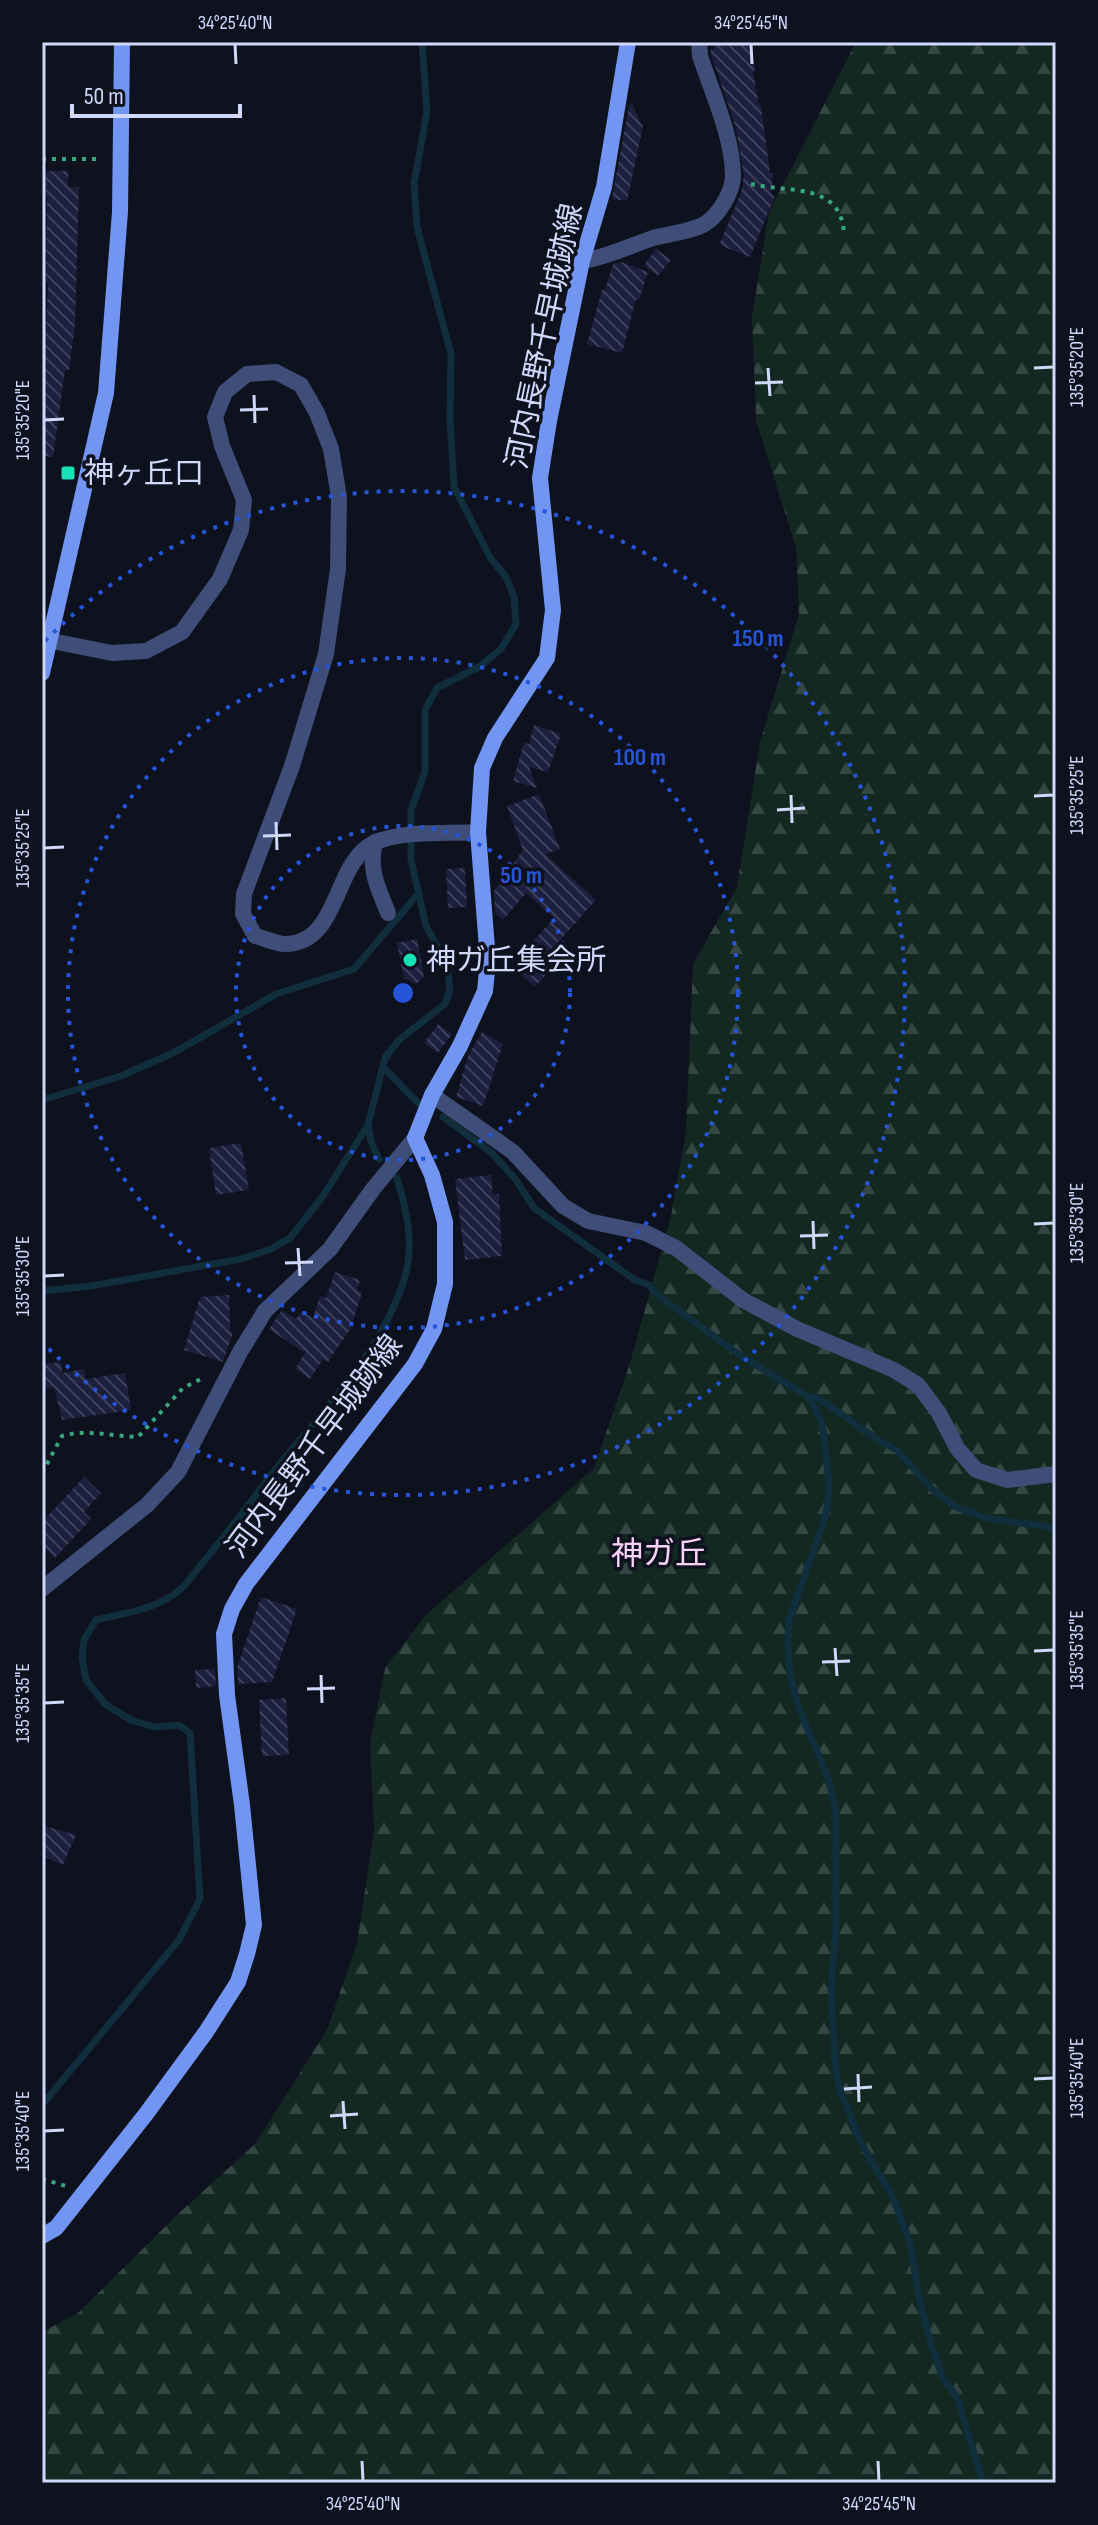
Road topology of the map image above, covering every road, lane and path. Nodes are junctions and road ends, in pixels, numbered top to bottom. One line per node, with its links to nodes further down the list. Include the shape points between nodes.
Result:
1 (122, 42): 9 (main road, via 120,212 106,393)
2 (628, 42): 8 (main road, 河内長野千早城跡線, via 604,187)
3 (699, 42): 6 (street)
4 (42, 159): 5 (path)
5 (101, 159)
6 (734, 179): 7 (path, via 825,197 844,221); 8 (street, via 714,217 703,226)
7 (844, 236)
8 (582, 261): 11 (main road, 河内長野千早城跡線, via 540,478 553,610 547,658 495,738 482,768)
9 (46, 640): 10 (main road); 12 (street, via 112,653 146,651 182,632 220,579 241,530 244,500 215,417 225,392 247,374 276,372 301,385 331,449 339,497 338,569 326,654 292,766 244,894 243,914 255,936 284,944 304,939 324,921 361,852)
10 (42, 673)
11 (470, 833): 12 (street); 14 (main road, 河内長野千早城跡線, via 488,961 485,991)
12 (375, 842): 13 (street, via 372,873)
13 (388, 913)
14 (432, 1095): 15 (main road, 河内長野千早城跡線); 18 (street, via 513,1152 563,1206 588,1221 646,1233 676,1248 743,1300 918,1385 976,1470 1007,1480)
15 (415, 1138): 16 (street, via 330,1249 265,1311); 22 (main road, 河内長野千早城跡線, via 445,1222 445,1284 434,1329 415,1364 246,1584 224,1634 254,1925 238,1982 146,2114 56,2228)
16 (227, 1375): 17 (path, via 202,1378 183,1388 138,1437 79,1431 62,1436); 19 (street, via 178,1472 147,1505)
17 (42, 1473)
18 (1056, 1474)
19 (42, 1589)
20 (42, 2179): 21 (path)
21 (74, 2189)
22 (42, 2236)

